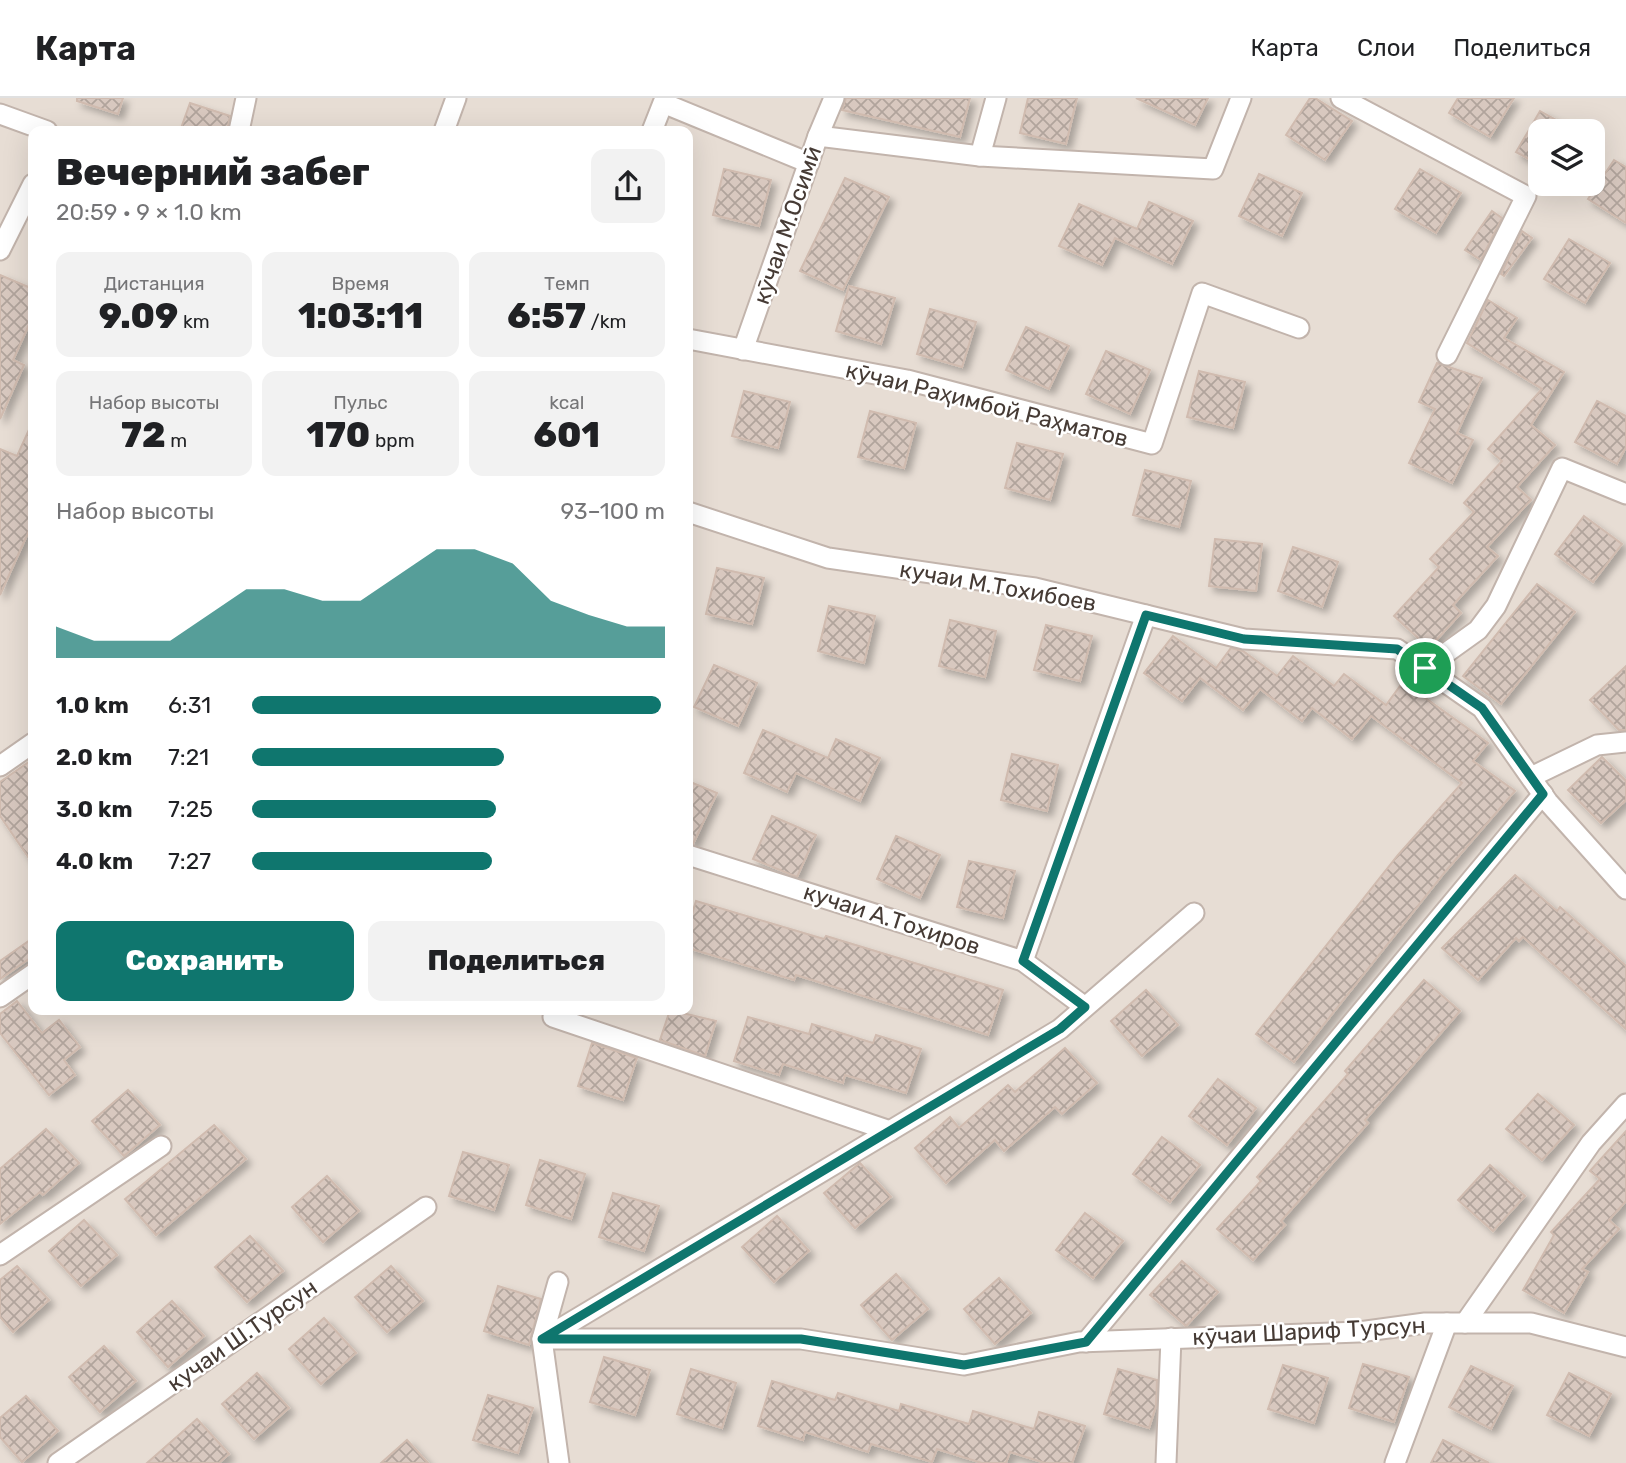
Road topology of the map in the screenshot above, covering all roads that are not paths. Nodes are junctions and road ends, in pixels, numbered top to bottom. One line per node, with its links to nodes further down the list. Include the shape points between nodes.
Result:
1 (246, 98): 10 (street)
2 (456, 98): 11 (street)
3 (834, 98): 13 (street)
4 (996, 98): 14 (street)
5 (1241, 98): 14 (street, кӯчаи М.Осимӣ, via 1213,169)
6 (1341, 98): 21 (street, via 1526,196)
7 (657, 100): 12 (street); 15 (street)
8 (0, 114): 9 (street)
9 (33, 126)
10 (240, 126)
11 (446, 126)
12 (653, 126)
13 (818, 136): 14 (street, кӯчаи М.Осимӣ); 15 (street, кӯчаи М.Осимӣ)
14 (980, 156)
15 (809, 163): 20 (street, кӯчаи М.Осимӣ)
16 (28, 194): 17 (street)
17 (0, 250)
18 (1299, 328): 20 (street, кӯчаи Раҳимбой Раҳматов, via 1202,293 1152,444 907,380)
19 (693, 340): 20 (street, кӯчаи Раҳимбой Раҳматов)
20 (743, 350)
21 (1447, 355)
22 (1626, 494): 25 (street, via 1562,468 1496,606 1478,630)
23 (693, 514): 24 (street, кучаи М.Тохибоев, via 828,558 1035,588)
24 (1146, 615): 25 (street, кучаи М.Тохибоев, via 1244,639 1397,649); 34 (street)
25 (1425, 668): 29 (street, кучаи М.Тохибоев, via 1482,708)
26 (1626, 742): 29 (street, via 1597,745)
27 (28, 747): 28 (street)
28 (8, 761)
29 (1531, 777): 30 (street, кучаи М.Тохибоев)
30 (1543, 794): 32 (street, кучаи М.Тохибоев); 48 (street)
31 (693, 857): 34 (street, кучаи А.Тохиров)
32 (1626, 889)
33 (1194, 913): 37 (street)
34 (1023, 961): 37 (street, кучаи А.Тохиров)
35 (28, 977): 36 (street)
36 (0, 997)
37 (1085, 1007): 40 (street, via 1060,1029)
38 (553, 1017): 40 (street)
39 (1626, 1104): 45 (street, via 1591,1143)
40 (890, 1130): 47 (street)
41 (161, 1146): 43 (street)
42 (426, 1207): 50 (street, кучаи Ш.Турсун)
43 (0, 1255)
44 (558, 1283): 47 (street)
45 (1456, 1324): 46 (street, кӯчаи Шариф Турсун); 49 (street, кӯчаи Шариф Турсун, via 1531,1323); 53 (street, кӯчаи Шариф Турсун)
46 (1171, 1338): 48 (street, кӯчаи Шариф Турсун); 52 (street, кӯчаи Шариф Турсун)
47 (542, 1339): 48 (street, кӯчаи Шариф Турсун, via 801,1339 964,1365); 51 (street)
48 (1086, 1342)
49 (1626, 1348)
50 (58, 1463)
51 (559, 1463)
52 (1166, 1463)
53 (1395, 1463)

